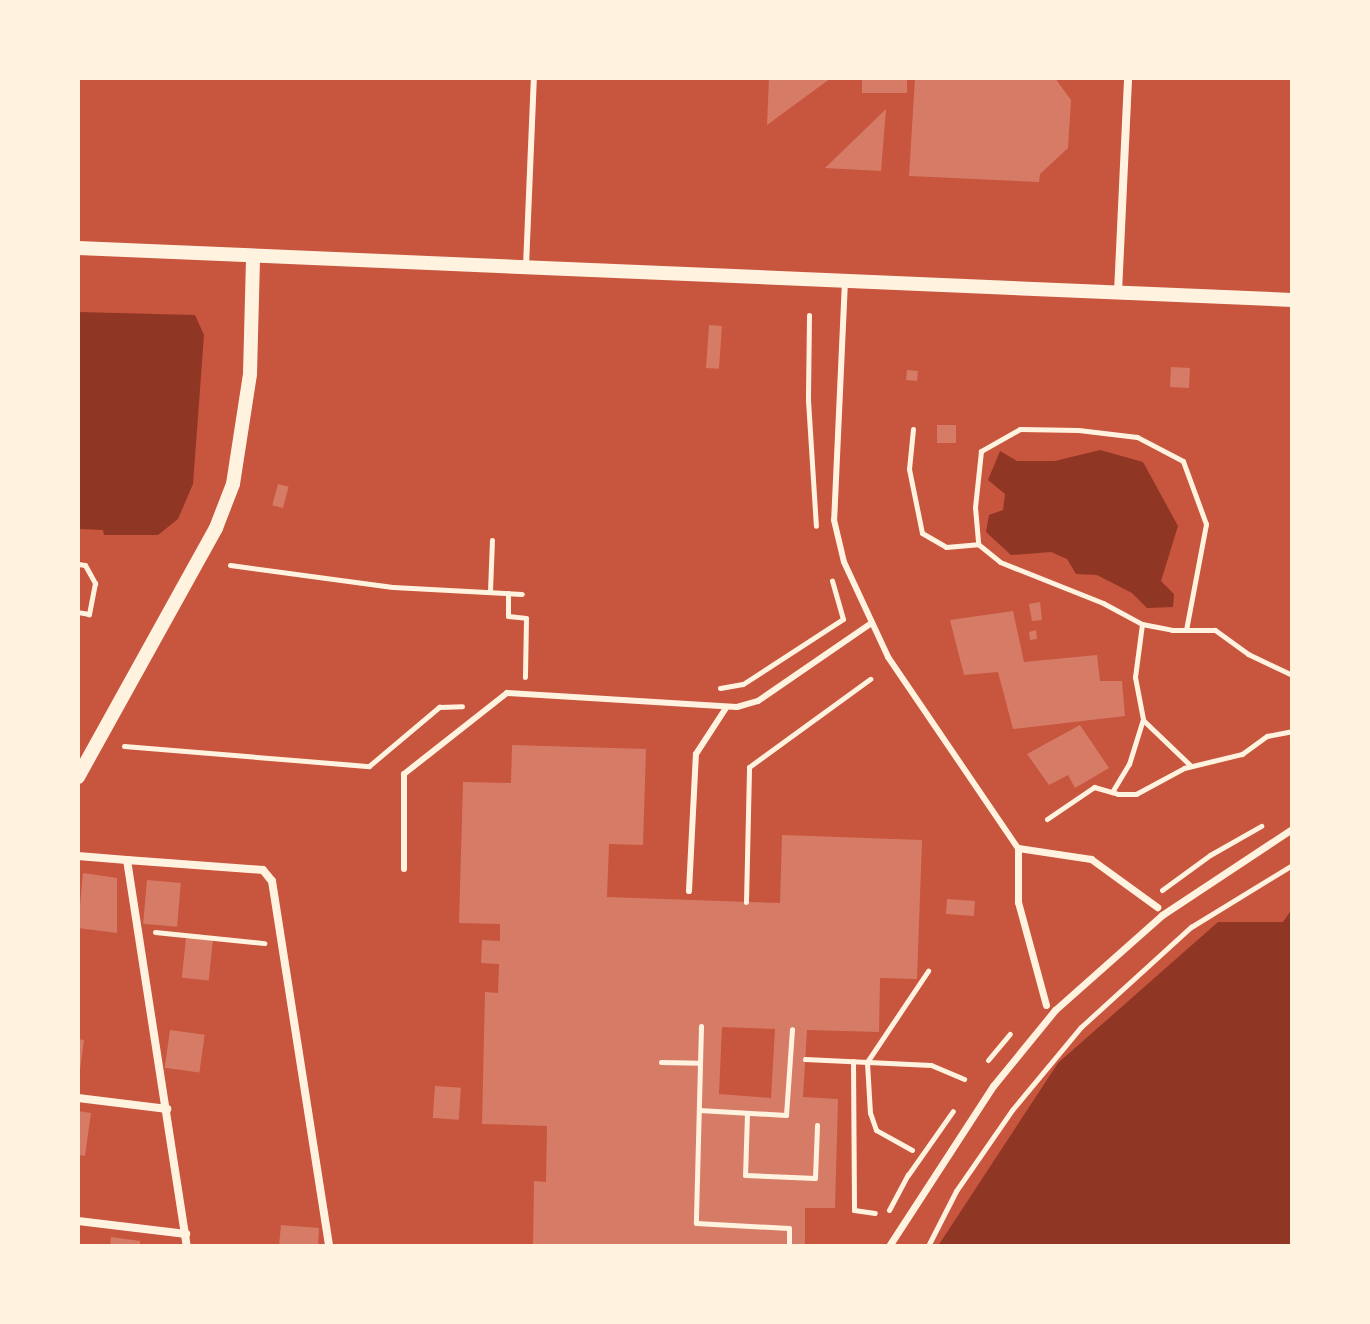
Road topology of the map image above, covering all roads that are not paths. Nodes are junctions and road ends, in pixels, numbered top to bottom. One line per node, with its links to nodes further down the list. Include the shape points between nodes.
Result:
1 (534, 78): 5 (lane)
2 (1128, 78): 7 (street)
3 (78, 248): 4 (street)
4 (253, 258): 5 (street); 11 (street, via 250,374 233,484 216,528)
5 (526, 269): 6 (street)
6 (845, 281): 7 (street); 9 (lane, via 834,520 844,562)
7 (1118, 292): 8 (street)
8 (1292, 300)
9 (870, 624): 10 (lane, via 758,701); 13 (lane)
10 (726, 708): 16 (lane, via 507,693 404,774); 17 (lane, via 696,754)
11 (78, 777)
12 (1292, 829): 26 (street, via 1162,915 1055,1010 993,1086)
13 (1018, 848): 18 (street, via 1091,859); 19 (street, via 1018,902)
14 (78, 856): 15 (street)
15 (127, 860): 21 (street); 25 (street, via 263,870 272,881)
16 (404, 869)
17 (689, 891)
18 (1157, 907)
19 (1046, 1005)
20 (78, 1098): 21 (street)
21 (167, 1109): 23 (street)
22 (78, 1221): 23 (street)
23 (186, 1234): 24 (street)
24 (187, 1246)
25 (329, 1246)
26 (889, 1246)

